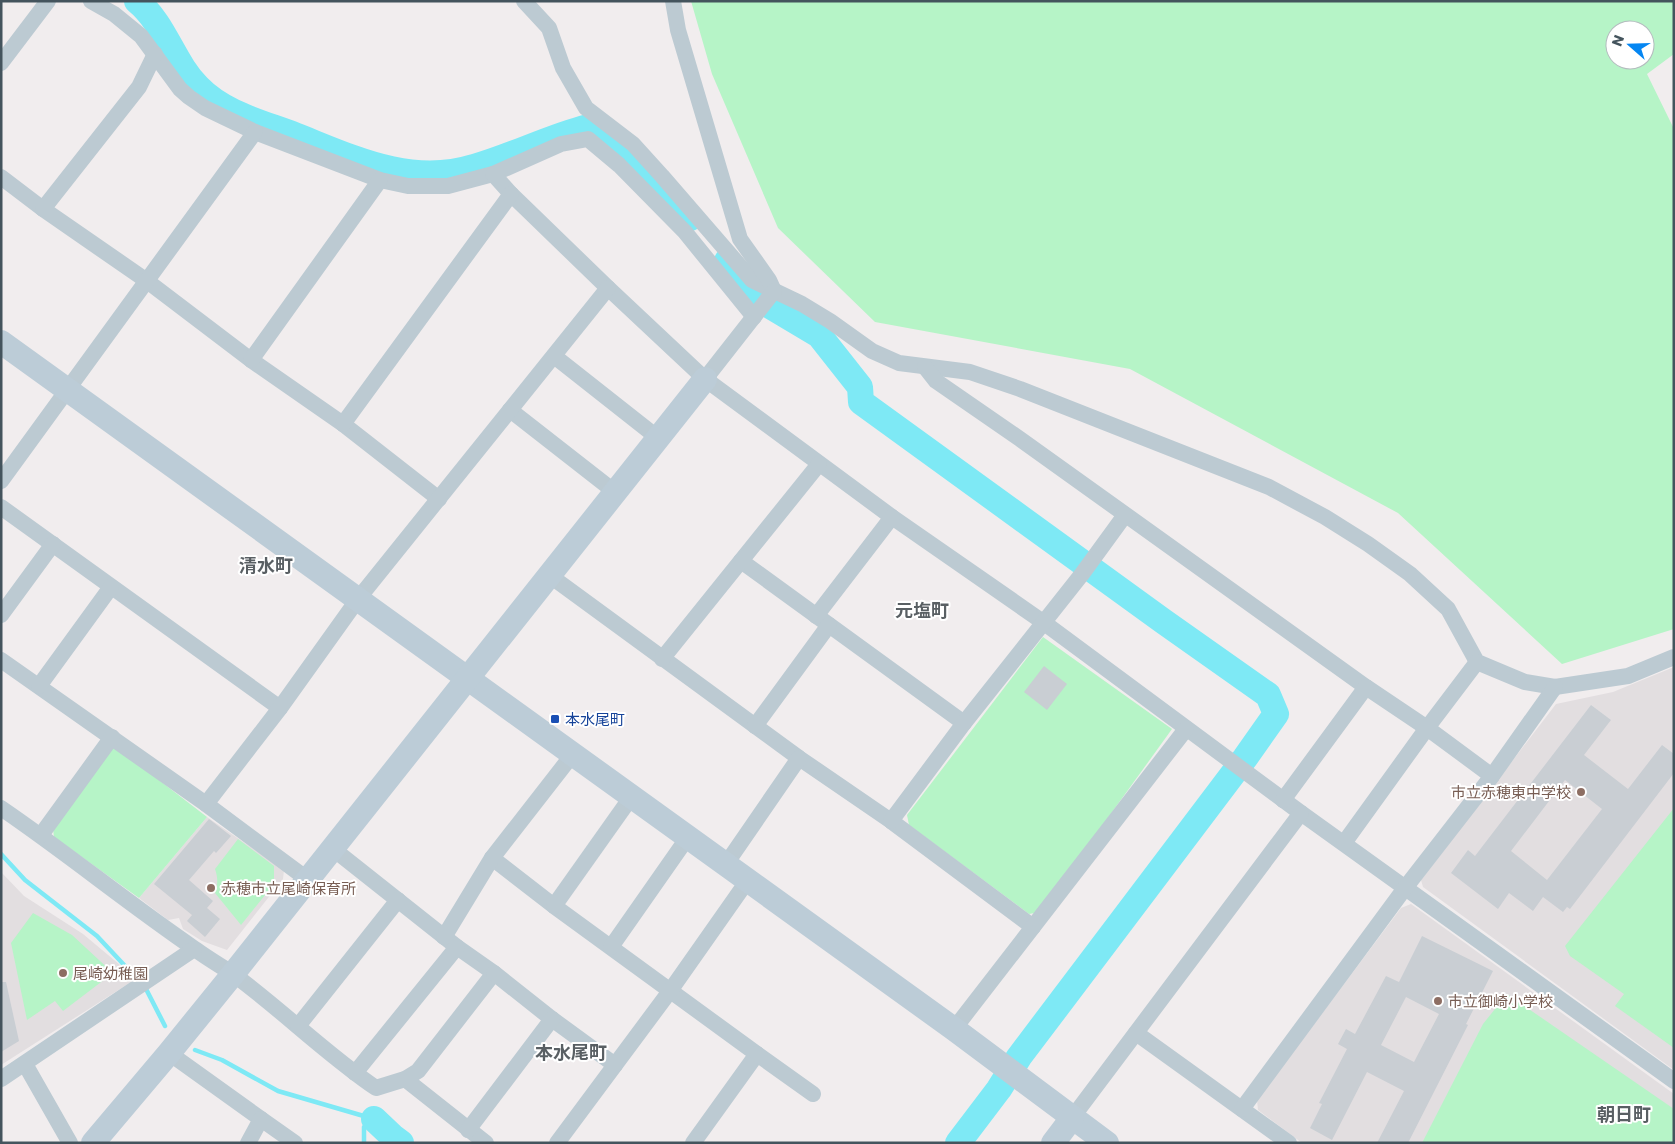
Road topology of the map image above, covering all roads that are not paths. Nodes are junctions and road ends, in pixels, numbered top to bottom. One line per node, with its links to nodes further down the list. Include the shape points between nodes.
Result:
1 (48, 1): 6 (street)
2 (92, 1): 5 (street, via 141,36)
3 (525, 1): 15 (street, via 549,28 563,68 586,108 633,144 752,280)
4 (673, 1): 15 (street, via 678,30 740,238)
5 (156, 54): 7 (street, via 188,98); 12 (street, via 139,87)
6 (1, 64)
7 (255, 132): 10 (street); 13 (street)
8 (493, 174): 10 (street, via 448,186 408,186); 11 (street); 16 (street, via 561,144 588,139 619,165 685,232)
9 (1, 177): 12 (street)
10 (380, 180): 19 (street)
11 (511, 194): 14 (street); 24 (street)
12 (43, 209): 13 (street)
13 (147, 281): 19 (street); 22 (street)
14 (608, 288): 18 (street); 21 (street)
15 (774, 291): 16 (street); 20 (street, via 830,321 872,351 900,363)
16 (754, 317): 21 (street)
17 (1, 342): 22 (street)
18 (554, 356): 23 (street); 25 (street)
19 (251, 360): 24 (street)
20 (925, 367): 31 (street, via 936,381); 44 (street, via 970,372 1020,388 1277,491 1354,535 1410,574 1448,609)
21 (705, 379): 25 (street); 26 (street)
22 (67, 390): 27 (street); 37 (street)
23 (510, 410): 28 (street); 29 (street)
24 (343, 424): 29 (street)
25 (658, 438): 28 (street)
26 (819, 464): 32 (street); 34 (street)
27 (1, 481)
28 (615, 492): 35 (street)
29 (439, 499): 37 (street)
30 (1, 507): 33 (street)
31 (1125, 515): 40 (street); 47 (street)
32 (892, 517): 39 (street); 40 (street)
33 (53, 544): 36 (street); 38 (street)
34 (741, 561): 39 (street); 42 (street)
35 (549, 575): 42 (street); 45 (street)
36 (112, 587): 46 (street); 49 (street)
37 (358, 599): 45 (street); 49 (street)
38 (1, 615)
39 (822, 621): 50 (street); 51 (street)
40 (1043, 622): 50 (street); 53 (street)
41 (1674, 657): 48 (street, via 1628,676)
42 (662, 659): 51 (street)
43 (1, 660): 46 (street)
44 (1477, 662): 48 (street, via 1526,682); 52 (street)
45 (467, 678): 55 (street); 67 (street)
46 (39, 686): 54 (street)
47 (1366, 687): 52 (street); 59 (street)
48 (1556, 687): 57 (street)
49 (280, 708): 60 (street)
50 (964, 723): 63 (street)
51 (755, 726): 56 (street)
52 (1427, 728): 57 (street); 66 (street)
53 (1186, 729): 59 (street); 75 (street)
54 (112, 737): 60 (street); 64 (street)
55 (573, 754): 58 (street); 68 (street)
56 (799, 758): 63 (street); 69 (street)
57 (1492, 776): 72 (street)
58 (632, 796): 65 (street); 74 (street)
59 (1284, 800): 62 (street)
60 (206, 804): 70 (street)
61 (1, 808): 64 (street)
62 (1301, 812): 66 (street); 86 (street)
63 (891, 821): 75 (street)
64 (41, 835): 79 (street)
65 (688, 837): 69 (street); 78 (street)
66 (1344, 843): 72 (street)
67 (332, 848): 70 (street); 73 (street)
68 (492, 858): 74 (street); 76 (street)
69 (726, 864): 71 (street)
70 (307, 880): 81 (street)
71 (748, 880): 82 (street); 85 (street)
72 (1405, 888): 94 (street); 96 (street)
73 (398, 900): 76 (street); 84 (street)
74 (554, 906): 78 (street)
75 (1033, 927): 85 (street)
76 (444, 937): 77 (street)
77 (457, 947): 80 (street); 91 (street)
78 (610, 947): 82 (street)
79 (194, 949): 81 (street); 89 (street)
80 (494, 973): 83 (street); 93 (street, via 418,1071)
81 (233, 974): 84 (street); 87 (street)
82 (670, 991): 88 (street); 90 (street)
83 (552, 1019): 90 (street); 99 (street)
84 (298, 1026): 91 (street)
85 (954, 1028): 97 (street)
86 (1136, 1033): 96 (street); 97 (street)
87 (169, 1053): 98 (street); 101 (street)
88 (757, 1054): 95 (street); 106 (street)
89 (25, 1064): 92 (street); 100 (street)
90 (615, 1065): 105 (street)
91 (355, 1073): 93 (street, via 376,1088)
92 (1, 1079)
93 (405, 1079): 99 (street)
94 (1674, 1081)
95 (813, 1094)
96 (1242, 1109): 109 (street)
97 (1072, 1118): 107 (street); 108 (street)
98 (261, 1119): 102 (street); 103 (street)
99 (468, 1130): 104 (street)
100 (70, 1143)
101 (92, 1143)
102 (248, 1143)
103 (295, 1143)
104 (486, 1143)
105 (557, 1143)
106 (693, 1143)
107 (1053, 1143)
108 (1107, 1143)
109 (1289, 1143)

